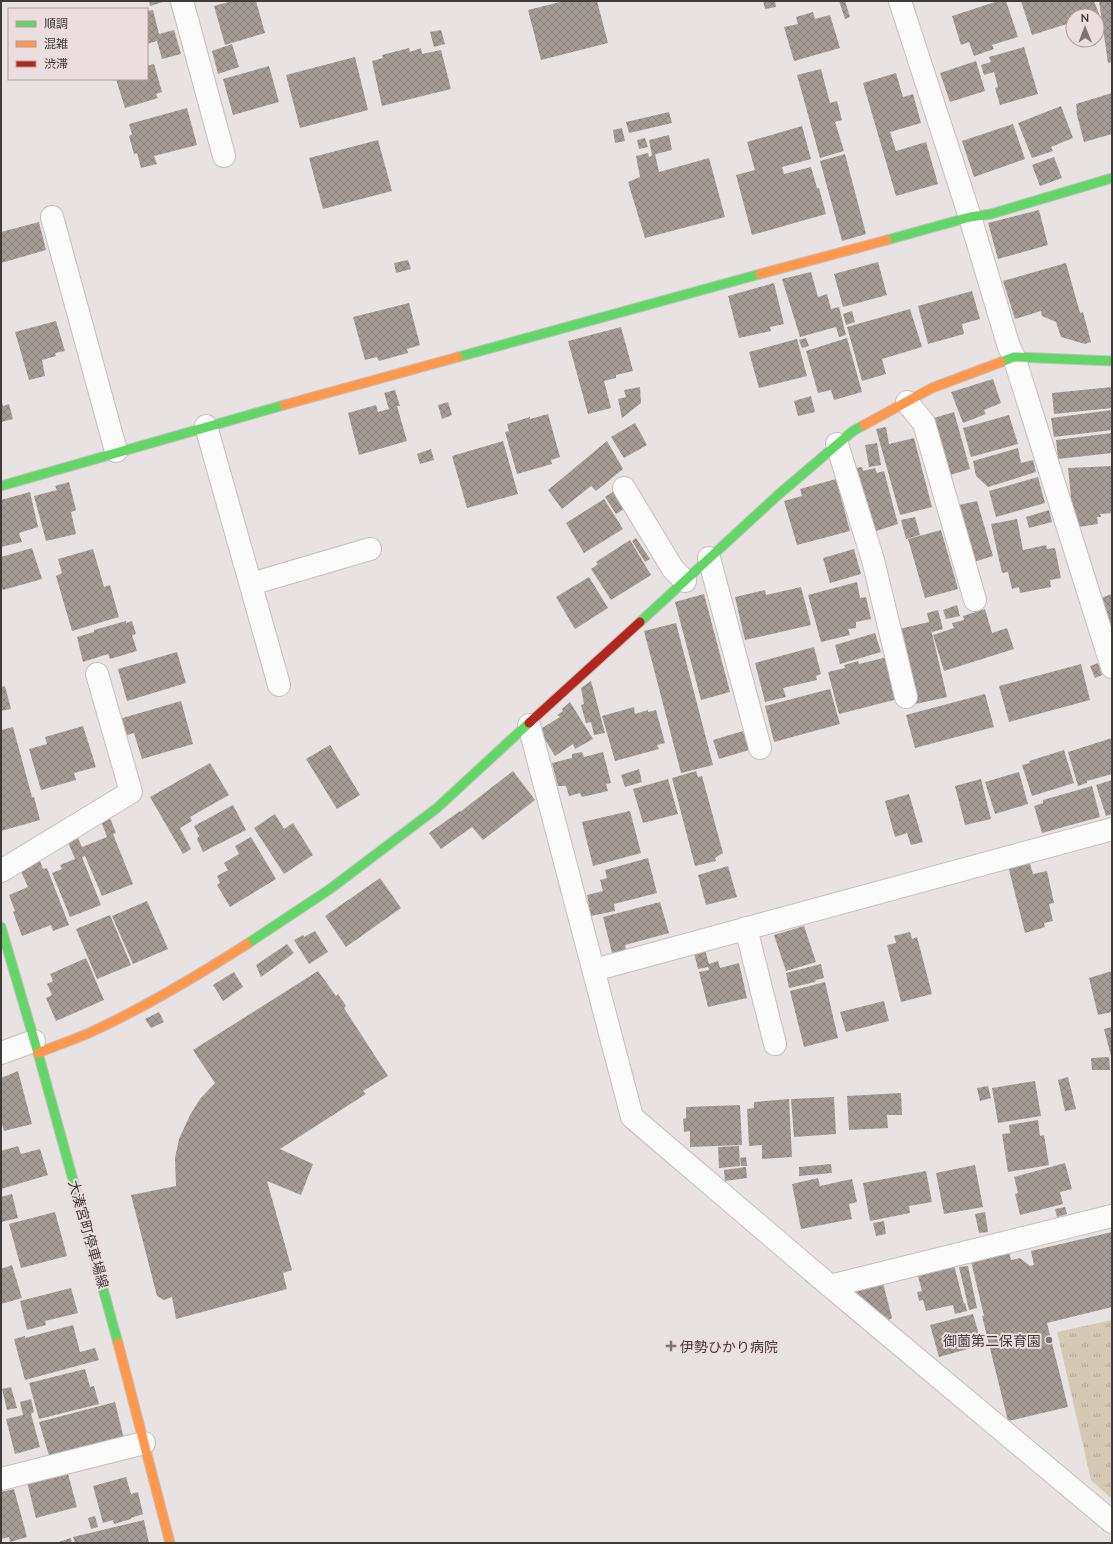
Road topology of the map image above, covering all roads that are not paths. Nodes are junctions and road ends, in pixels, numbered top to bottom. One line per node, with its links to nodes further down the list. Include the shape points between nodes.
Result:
1 (182, 1): 3 (street)
2 (900, 1): 6 (street)
3 (224, 156)
4 (1112, 178): 6 (street, via 991,214)
5 (52, 217): 12 (street)
6 (970, 217): 7 (street, via 1009,348); 10 (street)
7 (1014, 357): 8 (street); 9 (street, via 932,388); 20 (street)
8 (1112, 361)
9 (907, 402): 11 (street, via 853,431); 19 (street, via 924,423)
10 (206, 426): 12 (street); 18 (street)
11 (837, 444): 16 (street); 23 (street, via 873,560)
12 (116, 451): 13 (street)
13 (1, 486)
14 (624, 488): 17 (street, via 673,569)
15 (370, 549): 18 (street)
16 (709, 558): 17 (street); 25 (street)
17 (685, 581): 24 (street)
18 (251, 584): 22 (street)
19 (975, 600)
20 (1112, 667)
21 (97, 674): 27 (street, via 131,792)
22 (279, 685)
23 (906, 697)
24 (529, 725): 30 (street); 32 (street, via 437,808 330,890 223,959 146,1004 89,1032)
25 (760, 748)
26 (1112, 829): 29 (street)
27 (1, 871)
28 (1, 927): 32 (street, 大湊宮町停車場線)
29 (746, 928): 30 (street); 31 (street)
30 (594, 970): 35 (street, via 632,1117)
31 (774, 1044)
32 (36, 1047): 33 (street); 36 (street, 大湊宮町停車場線, via 110,1310)
33 (1, 1053)
34 (1112, 1216): 35 (street)
35 (830, 1286): 38 (street)
36 (144, 1443): 37 (street); 39 (street, 大湊宮町停車場線)
37 (1, 1479)
38 (1112, 1522)
39 (170, 1543)

